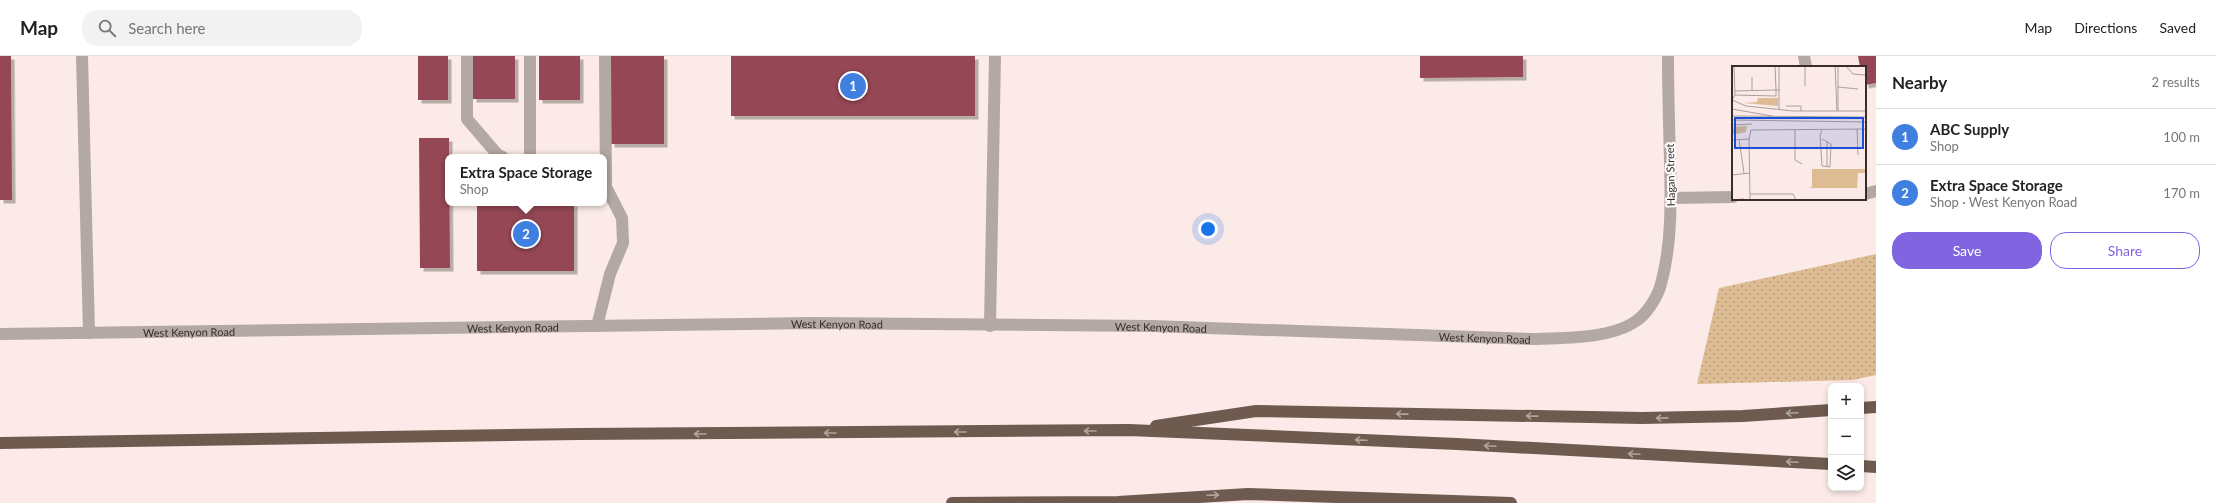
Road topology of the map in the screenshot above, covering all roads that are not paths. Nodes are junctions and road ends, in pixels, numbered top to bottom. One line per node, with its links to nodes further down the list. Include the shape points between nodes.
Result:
1 (82, 56): 20 (street)
2 (466, 56): 9 (street, via 467,119)
3 (530, 56): 10 (street)
4 (606, 56): 11 (street)
5 (995, 56): 19 (street)
6 (1668, 56): 16 (street, Hagan Street)
7 (1804, 56): 8 (street)
8 (1806, 66)
9 (498, 154)
10 (530, 154)
11 (605, 154)
12 (607, 191): 18 (street, via 622,218 623,243 610,274)
13 (1876, 191): 14 (street)
14 (1866, 194)
15 (1732, 197): 16 (street)
16 (1671, 198): 17 (street, Hagan Street, via 1668,254)
17 (1657, 293): 19 (street, West Kenyon Road, via 1638,320 1624,328 1559,338 1151,326)
18 (598, 326): 19 (street, West Kenyon Road, via 811,323); 20 (street, West Kenyon Road)
19 (990, 326)
20 (89, 333): 21 (street, West Kenyon Road)
21 (0, 334)
22 (1876, 407): 23 (highway)
23 (1864, 408)
24 (1828, 410): 25 (highway, one-way to 25, via 1743,416 1642,418 1256,411)
25 (1129, 430): 26 (highway, one-way to 26, via 579,434); 27 (highway, one-way to 25)
26 (0, 443)
27 (1828, 464)
28 (1864, 466): 29 (highway)
29 (1876, 466)
30 (1122, 502): 31 (highway); 32 (highway, one-way to 32, via 1248,494)
31 (952, 503)
32 (1511, 503)

